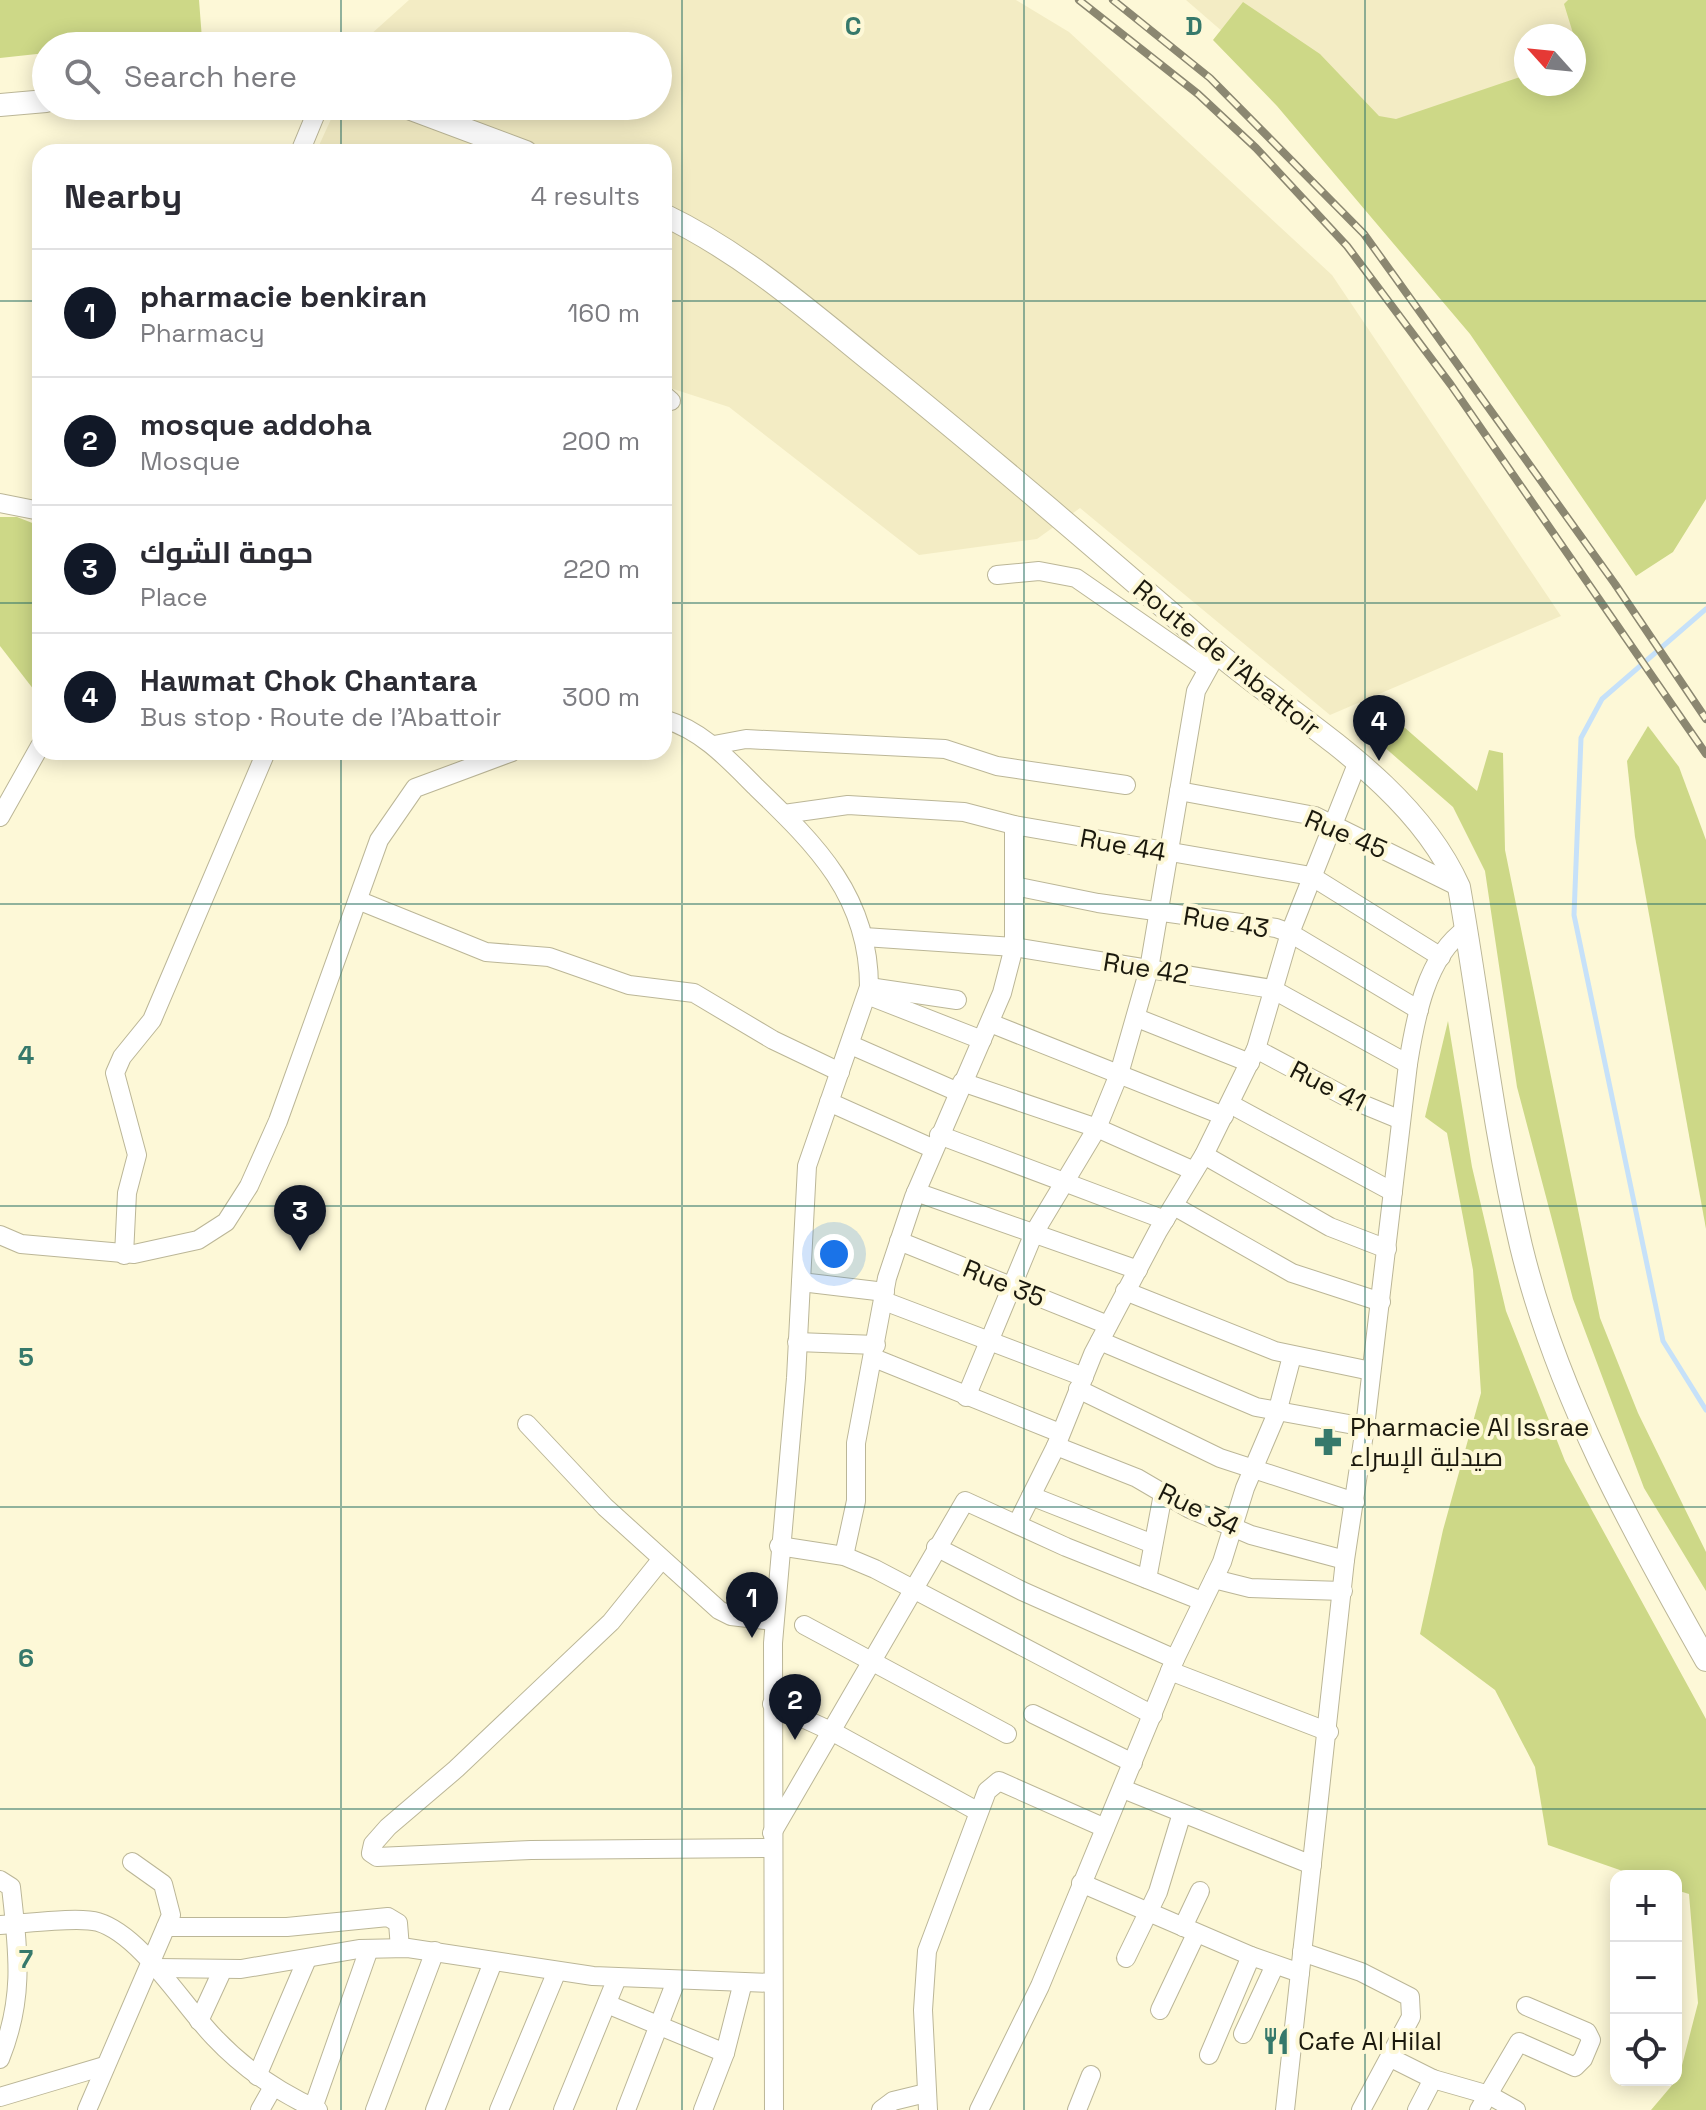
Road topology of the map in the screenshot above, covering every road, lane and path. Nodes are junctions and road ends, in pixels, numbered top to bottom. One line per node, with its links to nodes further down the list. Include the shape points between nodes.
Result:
1 (32, 102): 2 (main road)
2 (0, 105)
3 (313, 120): 5 (street)
4 (440, 120): 6 (main road)
5 (303, 144)
6 (505, 144)
7 (672, 219): 11 (main road, Route de l’Abattoir, via 740,257 961,433)
8 (0, 503): 9 (street)
9 (32, 509)
10 (997, 575): 11 (street, via 1039,571 1076,578)
11 (1211, 660): 17 (main road, Route de l’Abattoir); 19 (street, via 1196,691)
12 (672, 723): 13 (street)
13 (714, 745): 18 (street, via 746,739 945,749 997,766); 20 (street)
14 (32, 760): 21 (street)
15 (263, 760): 62 (street, via 152,1020 115,1073 137,1155 127,1193)
16 (490, 760): 28 (street, via 415,788 379,840)
17 (1357, 764): 22 (street); 27 (main road, Route de l’Abattoir, via 1424,826)
18 (1126, 785)
19 (1179, 791): 22 (street, Rue 45); 24 (street)
20 (784, 814): 23 (street, Rue 44, via 848,805 964,812); 32 (street, via 835,872)
21 (0, 817)
22 (1334, 823): 25 (street); 27 (street, Rue 45)
23 (1014, 825): 24 (street, Rue 44); 26 (street)
24 (1170, 854): 25 (street, Rue 44); 29 (street)
25 (1311, 876): 31 (street); 34 (street, Rue 44)
26 (1014, 886): 29 (street, Rue 43); 33 (street)
27 (1459, 887): 30 (main road, Route de l’Abattoir)
28 (360, 901): 45 (street, via 486,952 549,957 629,985 694,993); 62 (street, via 278,1121 236,1211 198,1240)
29 (1160, 912): 31 (street, Rue 43); 35 (street)
30 (1466, 929): 34 (street); 100 (main road, Route de l’Abattoir, via 1497,1133 1522,1248 1549,1336 1585,1432)
31 (1290, 933): 36 (street); 39 (street, Rue 43)
32 (864, 937): 33 (street, Rue 42); 37 (street)
33 (1014, 947): 35 (street, Rue 42); 41 (street)
34 (1441, 957): 39 (street)
35 (1149, 969): 36 (street, Rue 42); 40 (street)
36 (1272, 989): 43 (street); 44 (street, Rue 42)
37 (868, 991): 38 (street); 41 (street); 42 (street)
38 (957, 1000)
39 (1419, 1010): 44 (street)
40 (1137, 1018): 43 (street, Rue 41); 46 (street)
41 (986, 1032): 46 (street); 47 (street)
42 (851, 1045): 45 (street); 47 (street)
43 (1253, 1056): 49 (street); 50 (street, Rue 41)
44 (1408, 1064): 50 (street)
45 (840, 1072): 48 (street)
46 (1119, 1074): 49 (street); 51 (street)
47 (960, 1087): 51 (street); 52 (street)
48 (829, 1102): 52 (street); 64 (street, via 807,1166)
49 (1227, 1110): 53 (street); 56 (street)
50 (1401, 1120): 56 (street)
51 (1097, 1128): 53 (street); 54 (street)
52 (936, 1142): 54 (street); 55 (street)
53 (1199, 1163): 57 (street); 61 (street)
54 (1064, 1182): 57 (street); 58 (street)
55 (916, 1192): 58 (street); 60 (street)
56 (1393, 1192): 61 (street)
57 (1170, 1213): 63 (street); 68 (street, via 1292,1273)
58 (1034, 1233): 63 (street); 65 (street)
59 (0, 1235): 62 (street, via 21,1244 88,1247)
60 (899, 1241): 65 (street, Rue 35); 67 (street)
61 (1387, 1249): 68 (street)
62 (124, 1255)
63 (1138, 1270): 66 (street)
64 (801, 1282): 67 (street); 71 (street)
65 (1012, 1286): 69 (street, Rue 35); 70 (street)
66 (1125, 1291): 69 (street); 73 (street)
67 (884, 1297): 70 (street); 72 (street)
68 (1381, 1302): 74 (street)
69 (1104, 1333): 75 (street); 77 (street, Rue 35)
70 (987, 1340): 75 (street); 76 (street)
71 (797, 1342): 72 (street); 88 (street)
72 (875, 1351): 76 (street, Rue 34); 90 (street, via 856,1443 856,1501)
73 (1292, 1356): 74 (street); 77 (street)
74 (1371, 1371): 79 (street)
75 (1081, 1383): 80 (street); 81 (street)
76 (966, 1397): 80 (street, Rue 34)
77 (1277, 1413): 79 (street, Rue 35); 81 (street)
78 (527, 1424): 91 (street)
79 (1365, 1427): 84 (street)
80 (1058, 1440): 82 (street, Rue 34); 83 (street)
81 (1253, 1471): 84 (street); 86 (street)
82 (1163, 1494): 86 (street, Rue 34); 87 (street)
83 (1031, 1496): 85 (street); 87 (street)
84 (1355, 1502): 92 (street)
85 (1017, 1524): 89 (street, via 965,1501); 93 (street)
86 (1234, 1527): 92 (street, Rue 34); 94 (street)
87 (1153, 1544): 93 (street)
88 (779, 1546): 90 (street); 98 (street)
89 (936, 1547): 95 (street); 102 (street)
90 (844, 1556): 95 (street)
91 (661, 1560): 98 (street, via 731,1616); 114 (street, via 611,1622 388,1827 371,1853 377,1857)
92 (1345, 1560): 96 (street)
93 (1147, 1579): 97 (street)
94 (1214, 1579): 96 (street, via 1250,1588); 97 (street)
95 (915, 1589): 101 (street); 105 (street)
96 (1343, 1591): 107 (street)
97 (1202, 1601): 102 (street)
98 (774, 1621): 103 (street)
99 (804, 1625): 101 (street)
100 (1706, 1660)
101 (873, 1661): 106 (street); 108 (street)
102 (1172, 1665): 105 (street); 107 (street)
103 (772, 1704): 106 (street); 114 (street)
104 (1033, 1714): 109 (street)
105 (1153, 1715): 109 (street)
106 (833, 1732): 111 (street); 114 (street)
107 (1329, 1732): 116 (street)
108 (1007, 1734)
109 (1133, 1763): 110 (street)
110 (1123, 1789): 112 (street); 113 (street)
111 (977, 1811): 113 (street, via 991,1785 999,1781); 158 (street, via 927,1951)
112 (1182, 1813): 116 (street); 120 (street)
113 (1105, 1828): 118 (street)
114 (772, 1840): 140 (street)
115 (132, 1862): 121 (street, via 163,1884)
116 (1312, 1865): 127 (street)
117 (0, 1880): 122 (street, via 11,1887)
118 (1081, 1883): 120 (street); 172 (street, via 1040,1986)
119 (1200, 1891): 123 (street)
120 (1148, 1913): 123 (street); 129 (street)
121 (168, 1921): 124 (street, via 287,1927 388,1917 398,1923); 132 (street)
122 (7, 1924): 132 (street, via 98,1922); 141 (street, via 20,1965)
123 (1190, 1930): 128 (street); 144 (street)
124 (400, 1948): 125 (street); 126 (street)
125 (369, 1949): 130 (street); 160 (street)
126 (435, 1951): 131 (street); 164 (street)
127 (1309, 1954): 136 (street); 150 (street, via 1410,1997 1411,2017)
128 (1251, 1956): 133 (street); 149 (street)
129 (1126, 1958)
130 (307, 1959): 134 (street); 155 (street)
131 (493, 1962): 135 (street); 165 (street)
132 (154, 1965): 134 (street); 145 (street); 152 (street)
133 (1275, 1965): 136 (street); 147 (street)
134 (223, 1969): 145 (street)
135 (557, 1971): 137 (street); 166 (street)
136 (1300, 1973): 174 (street)
137 (617, 1978): 138 (street); 142 (street)
138 (676, 1981): 139 (street); 146 (street)
139 (743, 1982): 140 (street); 148 (street)
140 (773, 1983): 170 (street)
141 (9, 1990): 151 (street, via 11,2024)
142 (607, 2004): 146 (street); 167 (street)
143 (1526, 2006): 159 (street, via 1587,2032 1591,2040 1575,2067 1519,2042)
144 (1160, 2010)
145 (199, 2021): 155 (street)
146 (658, 2027): 148 (street); 168 (street)
147 (1243, 2034)
148 (725, 2053): 169 (street)
149 (1209, 2055)
150 (1391, 2058): 154 (street); 175 (street)
151 (0, 2059)
152 (104, 2066): 156 (street); 162 (street)
153 (1091, 2075): 173 (street)
154 (1433, 2079): 159 (street); 176 (street)
155 (265, 2082): 160 (street); 163 (street)
156 (24, 2088): 157 (street); 161 (street)
157 (0, 2097)
158 (927, 2101): 171 (street, via 893,2101)
159 (1484, 2102): 177 (street)
160 (316, 2109)
161 (19, 2110)
162 (87, 2110)
163 (260, 2110)
164 (375, 2110)
165 (435, 2110)
166 (499, 2110)
167 (563, 2110)
168 (626, 2110)
169 (703, 2110)
170 (774, 2110)
171 (881, 2110)
172 (979, 2110)
173 (1077, 2110)
174 (1285, 2110)
175 (1361, 2110)
176 (1417, 2110)
177 (1516, 2110)

